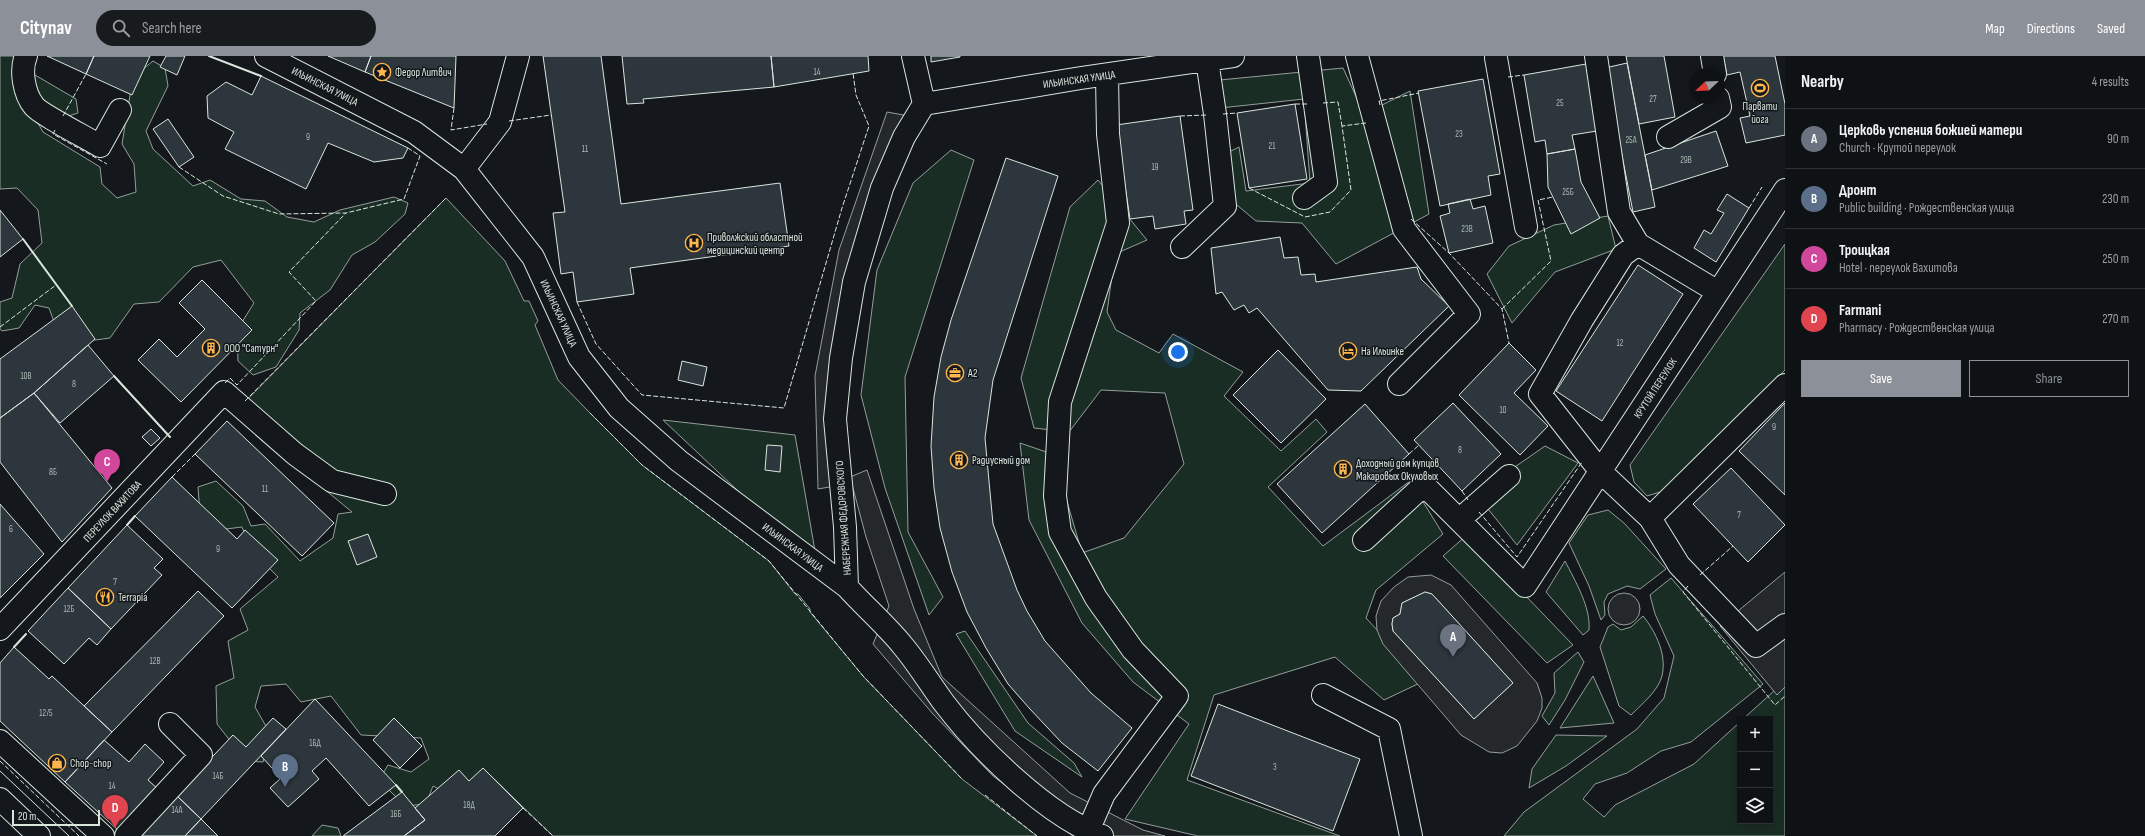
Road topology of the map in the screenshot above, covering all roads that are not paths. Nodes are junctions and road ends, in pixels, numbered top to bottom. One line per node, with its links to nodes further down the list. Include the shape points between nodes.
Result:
1 (26, 56): 16 (street, via 25,87 34,107 100,146)
2 (266, 56): 18 (street, ИЛЬИНСКАЯ УЛИЦА, via 414,132)
3 (518, 56): 18 (street, via 500,122)
4 (913, 56): 14 (street)
5 (1233, 56): 11 (street, ИЛЬИНСКАЯ УЛИЦА)
6 (1308, 56): 20 (street, via 1326,182)
7 (1357, 56): 25 (street, via 1404,229 1469,314)
8 (1596, 56): 22 (street, via 1619,212)
9 (1712, 56): 12 (street)
10 (1496, 58): 21 (street)
11 (1207, 60): 13 (street, ИЛЬИНСКАЯ УЛИЦА); 23 (street, via 1225,206)
12 (1714, 68)
13 (1107, 76): 14 (street, ИЛЬИНСКАЯ УЛИЦА, via 1073,79); 40 (street, via 1108,134 1118,223 1060,402 1055,496 1060,532 1096,598 1133,650 1177,696 1104,794)
14 (924, 104): 33 (street, НАБЕРЕЖНАЯ ФЕДОРОВСКОГО, via 904,137 882,188 854,282 841,358 835,419 845,526)
15 (1720, 104): 17 (street)
16 (120, 110)
17 (1668, 137)
18 (464, 169): 33 (street, ИЛЬИНСКАЯ УЛИЦА, via 533,257 579,357 619,408 679,461)
19 (1785, 190): 24 (street, КРУТОЙ ПЕРЕУЛОК)
20 (1304, 198)
21 (1526, 228)
22 (1638, 244): 24 (street); 27 (street, via 1623,255 1540,394)
23 (1182, 247)
24 (1718, 292): 27 (street, КРУТОЙ ПЕРЕУЛОК)
25 (1399, 384)
26 (1785, 385): 30 (street)
27 (1601, 472): 30 (street); 31 (street, КРУТОЙ ПЕРЕУЛОК, via 1526,586)
28 (1509, 476): 31 (street)
29 (385, 494): 35 (street, ПЕРЕУЛОК ВАХИТОВА, via 332,481 295,454 224,392)
30 (1650, 518): 34 (street, via 1679,565 1756,646)
31 (1459, 520): 32 (street, via 1424,485)
32 (1364, 540)
33 (847, 587): 40 (street, НАБЕРЕЖНАЯ ФЕДОРОВСКОГО, via 903,646 944,704 993,758 1049,808)
34 (1785, 625)
35 (0, 630)
36 (1323, 695): 44 (street, via 1389,728)
37 (170, 724): 43 (street, via 201,755)
38 (0, 740): 42 (street)
39 (0, 799): 41 (street)
40 (1095, 834)
41 (39, 836)
42 (103, 836)
43 (126, 836)
44 (1411, 836)

